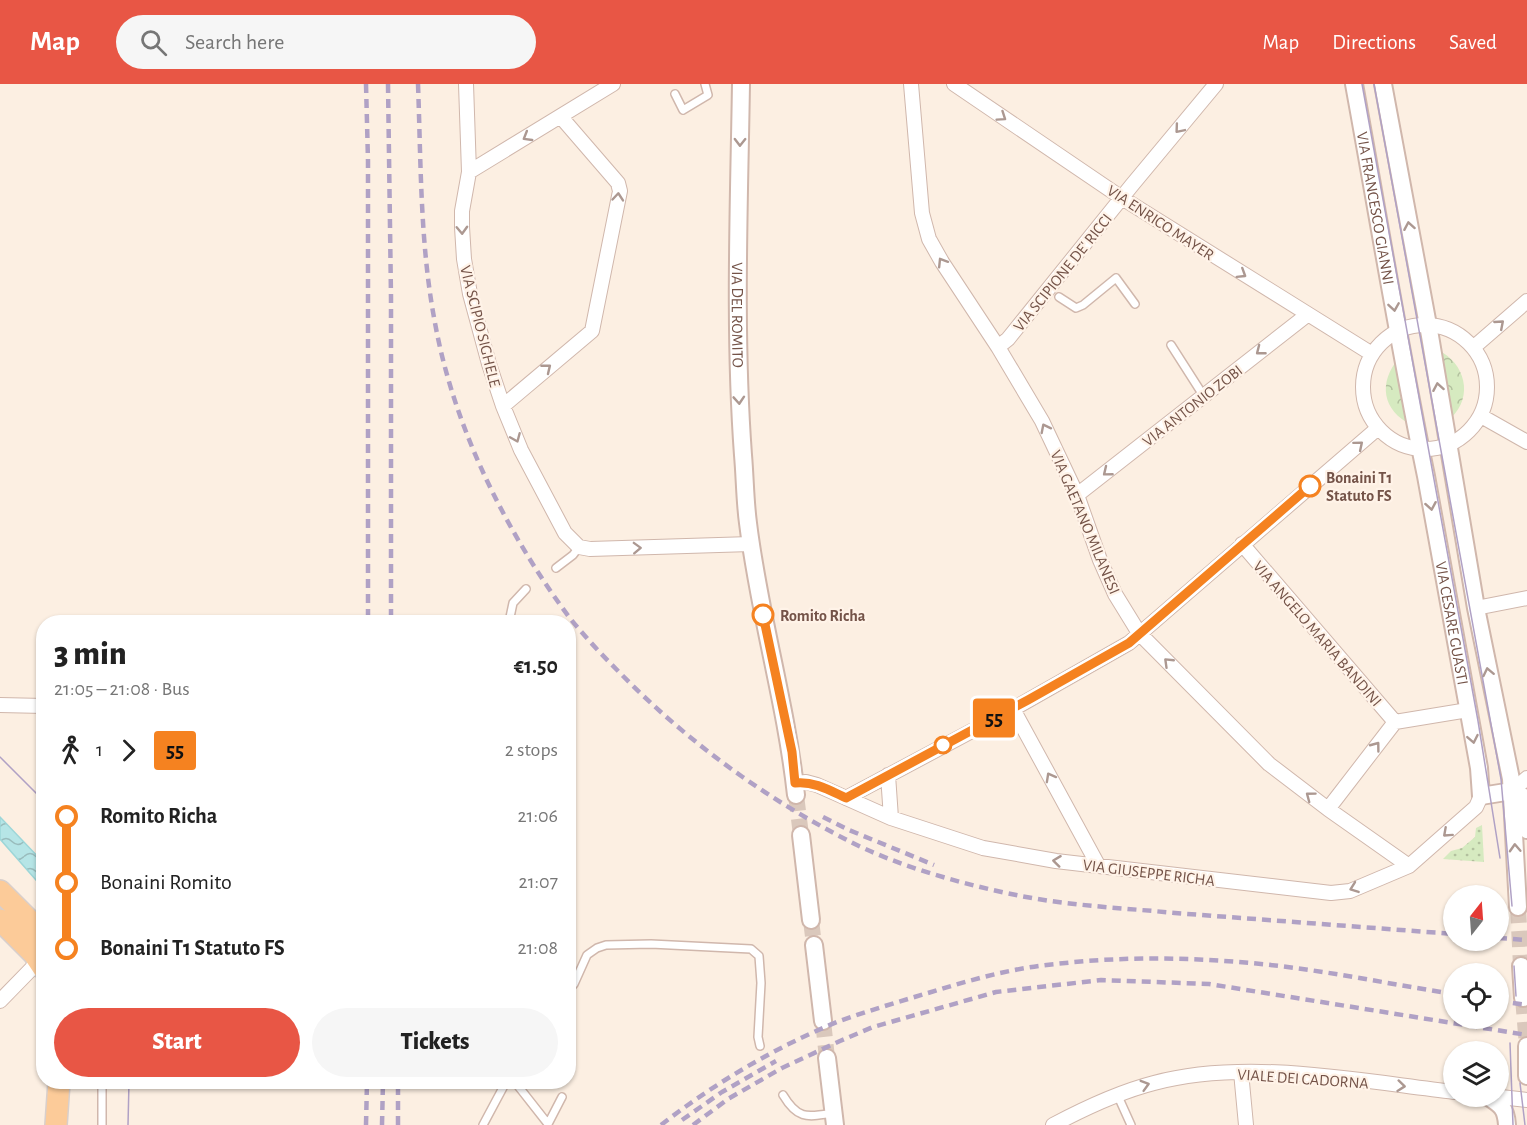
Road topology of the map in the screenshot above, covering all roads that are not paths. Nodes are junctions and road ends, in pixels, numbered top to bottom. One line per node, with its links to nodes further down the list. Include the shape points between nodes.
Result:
1 (466, 84): 12 (street, VIA SCIPIO SIGHELE)
2 (613, 84): 11 (street)
3 (705, 84): 10 (lane, via 708,96 683,110)
4 (741, 84): 32 (street, VIA DEL ROMITO, one-way to 32, via 738,387)
5 (911, 84): 21 (street, VIA GAETANO MILANESI, one-way to 5, via 942,262 925,226)
6 (954, 84): 13 (street, VIA ENRICO MAYER, one-way to 13)
7 (1216, 84): 13 (street, VIA SCIPIONE DE' RICCI, one-way to 13)
8 (1354, 84): 19 (street, VIA FRANCESCO GIANNI, one-way to 19)
9 (1383, 84): 18 (street, VIA FRANCESCO GIANNI, one-way to 9)
10 (675, 94)
11 (561, 117): 12 (street, one-way to 12); 25 (street, one-way to 11, via 592,331 616,215 618,183)
12 (469, 172): 25 (street, VIA SCIPIO SIGHELE, one-way to 25, via 462,211 464,259 470,294)
13 (1122, 198): 17 (street, VIA ENRICO MAYER, one-way to 17); 21 (street, VIA SCIPIONE DE' RICCI)
14 (1059, 297): 16 (lane, via 1076,308 1116,278)
15 (1527, 301): 22 (street, one-way to 15)
16 (1135, 304)
17 (1307, 315): 23 (street, VIA ENRICO MAYER); 24 (street, VIA ANTONIO ZOBI, one-way to 24)
18 (1427, 325): 19 (street); 22 (street, via 1453,331); 29 (street, VIA FRANCESCO GIANNI, one-way to 18)
19 (1398, 331): 23 (street); 30 (street, VIA FRANCESCO GIANNI)
20 (1171, 345): 24 (lane)
21 (998, 347): 31 (street, VIA GAETANO MILANESI, one-way to 21, via 1042,421)
22 (1474, 347): 26 (street, via 1487,381 1487,397)
23 (1372, 354): 27 (street, via 1363,387 1368,411)
24 (1203, 395): 31 (street, VIA ANTONIO ZOBI, one-way to 31)
25 (503, 406): 34 (street, VIA SCIPIO SIGHELE, one-way to 34, via 543,495 565,533)
26 (1480, 416): 28 (street); 29 (street, via 1468,433)
27 (1378, 428): 30 (street, via 1400,444); 33 (street, one-way to 27)
28 (1527, 442)
29 (1449, 445): 30 (street); 38 (street, VIA CESARE GUASTI)
30 (1419, 449): 44 (street, VIA CESARE GUASTI, one-way to 44)
31 (1077, 495): 40 (street, VIA GAETANO MILANESI, via 1115,594)
32 (751, 544): 34 (street, one-way to 32); 48 (street, VIA DEL ROMITO, via 792,752)
33 (1242, 544): 40 (street); 45 (street, VIA ANGELO MARIA BANDINI)
34 (579, 547): 35 (lane)
35 (556, 568)
36 (526, 590): 39 (lane, via 513,603)
37 (1527, 598): 38 (street)
38 (1476, 608): 49 (street, VIA CESARE GUASTI, one-way to 38)
39 (510, 615)
40 (1139, 633): 43 (street, via 1129,643); 52 (street, VIA GAETANO MILANESI, one-way to 40, via 1269,764)
41 (0, 705): 42 (street)
42 (36, 706)
43 (1013, 709): 46 (street); 56 (street, one-way to 43)
44 (1468, 710): 45 (street); 50 (street, VIA CESARE GUASTI, one-way to 50)
45 (1395, 722): 52 (street, one-way to 45)
46 (888, 775): 51 (street); 53 (street)
47 (1527, 777): 49 (street)
48 (795, 789): 51 (street, VIA GIUSEPPE RICHA, via 806,782)
49 (1520, 794): 50 (street); 54 (street); 58 (street, one-way to 49, via 1518,906)
50 (1481, 796): 57 (street, VIA GIUSEPPE RICHA, one-way to 57, via 1476,807)
51 (846, 798): 53 (street, VIA GIUSEPPE RICHA)
52 (1328, 809): 57 (street, VIA GAETANO MILANESI)
53 (891, 818): 56 (street, VIA GIUSEPPE RICHA, one-way to 53, via 982,848)
54 (1527, 830)
55 (801, 835): 61 (street)
56 (1098, 865): 57 (street, VIA GIUSEPPE RICHA, one-way to 56, via 1350,891 1331,893)
57 (1408, 866)
58 (1527, 870)
59 (0, 891): 62 (main road)
60 (0, 920): 64 (main road)
61 (811, 920)
62 (36, 927)
63 (814, 945): 70 (street)
64 (36, 960)
65 (1521, 966): 68 (street)
66 (36, 969): 69 (street)
67 (576, 980): 71 (lane, via 587,955 606,945 751,949 759,956)
68 (1523, 998)
69 (0, 1001)
70 (823, 1021)
71 (760, 1046)
72 (1527, 1046): 75 (street)
73 (827, 1058): 87 (street)
74 (1241, 1072): 80 (street, VIALE DEI CADORNA, one-way to 80, via 1286,1073); 82 (street, VIALE DEI CADORNA, one-way to 74, via 1166,1080); 94 (street)
75 (1527, 1076)
76 (59, 1089): 88 (main road)
77 (102, 1089): 89 (lane)
78 (502, 1089): 90 (lane)
79 (521, 1089): 91 (lane)
80 (1443, 1091)
81 (783, 1095): 87 (lane, via 792,1110 808,1117)
82 (1117, 1095): 92 (street, VIALE DEI CADORNA); 93 (lane)
83 (562, 1097): 91 (lane)
84 (1509, 1098): 85 (street)
85 (1527, 1100)
86 (1503, 1107): 95 (street)
87 (835, 1119)
88 (58, 1122)
89 (102, 1125)
90 (483, 1125)
91 (549, 1125)
92 (1053, 1125)
93 (1131, 1125)
94 (1246, 1125)
95 (1507, 1125)

